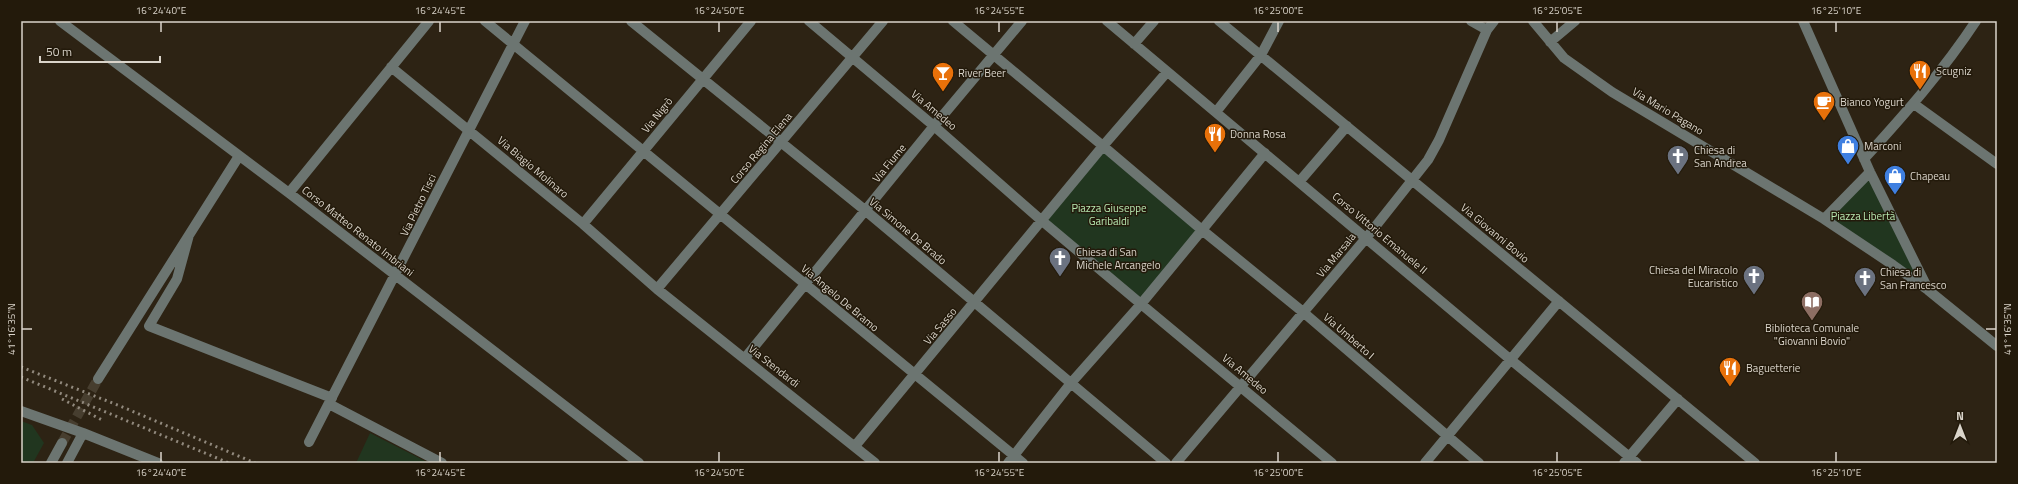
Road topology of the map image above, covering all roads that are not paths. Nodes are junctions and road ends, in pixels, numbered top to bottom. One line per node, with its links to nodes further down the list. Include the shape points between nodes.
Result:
1 (60, 21): 40 (street, Corso Matteo Renato Imbriani)
2 (429, 21): 28 (street)
3 (485, 21): 24 (street, Via Angelo De Bramo)
4 (525, 21): 24 (street, Via Pietro Tisci)
5 (631, 21): 30 (street, Via Simone De Brado)
6 (751, 21): 30 (street, Via Nigrò)
7 (808, 21): 27 (street, Via Amedeo)
8 (883, 21): 27 (street, Corso Regina Elena)
9 (953, 21): 25 (street)
10 (1022, 21): 25 (street, Via Fiume)
11 (1107, 21): 23 (street, Corso Vittorio Emanuele II)
12 (1154, 21): 23 (street)
13 (1219, 21): 26 (street, Via Giovanni Bovio)
14 (1279, 21): 26 (street)
15 (1471, 21): 21 (street)
16 (1494, 21): 21 (street, Via Marsala)
17 (1533, 21): 22 (street, Via Mario Pagano)
18 (1574, 21): 22 (street)
19 (1803, 21): 41 (street)
20 (1976, 21): 31 (street)
21 (1487, 30): 44 (street, Via Marsala, via 1439,140)
22 (1550, 42): 49 (street, Via Mario Pagano, via 1564,58 1612,92)
23 (1134, 44): 29 (street, Corso Vittorio Emanuele II)
24 (513, 45): 35 (street, Via Pietro Tisci); 38 (street, Via Angelo De Bramo)
25 (994, 54): 33 (street, Via Fiume); 37 (street)
26 (1261, 55): 32 (street); 34 (street, Via Giovanni Bovio)
27 (852, 57): 33 (street, Via Amedeo); 36 (street, Corso Regina Elena)
28 (391, 67): 35 (street, Via Biagio Molinaro); 46 (street)
29 (1167, 72): 32 (street, Corso Vittorio Emanuele II); 37 (street)
30 (703, 78): 36 (street, Via Simone De Brado); 38 (street, Via Nigrò)
31 (1914, 104): 41 (street); 42 (street)
32 (1216, 112): 39 (street, Corso Vittorio Emanuele II)
33 (934, 126): 47 (street, Via Fiume); 50 (street, Via Amedeo)
34 (1347, 126): 44 (street, Via Giovanni Bovio); 45 (street)
35 (468, 129): 51 (street, Via Biagio Molinaro); 55 (street, Via Pietro Tisci)
36 (781, 143): 47 (street, Via Simone De Brado); 48 (street, Corso Regina Elena)
37 (1103, 146): 50 (street); 52 (street)
38 (643, 151): 48 (street, Via Angelo De Bramo); 51 (street, Via Nigrò)
39 (1265, 153): 45 (street, Corso Vittorio Emanuele II); 52 (street)
40 (239, 156): 46 (street, Corso Matteo Renato Imbriani); 53 (street)
41 (1864, 159): 43 (street)
42 (1997, 164)
43 (1870, 172): 49 (street); 58 (street)
44 (1413, 181): 54 (street, Via Marsala); 59 (street, Via Giovanni Bovio)
45 (1300, 182): 54 (street, Corso Vittorio Emanuele II)
46 (288, 193): 55 (street, Corso Matteo Renato Imbriani)
47 (866, 211): 56 (street, Via Fiume); 60 (street, Via Simone De Brado)
48 (720, 216): 56 (street, Via Angelo De Bramo); 57 (street, Corso Regina Elena)
49 (1824, 219): 58 (street)
50 (1041, 220): 60 (street, Via Sasso); 61 (street)
51 (583, 224): 57 (street, Via Biagio Molinaro)
52 (1202, 230): 61 (street); 62 (street, Via Umberto I)
53 (189, 235): 67 (street); 71 (street, via 177,279 149,326)
54 (1367, 237): 62 (street, Via Marsala); 65 (street, Corso Vittorio Emanuele II)
55 (396, 276): 71 (street, Via Pietro Tisci); 84 (street, Corso Matteo Renato Imbriani)
56 (806, 284): 64 (street, Via Fiume); 66 (street, Via Angelo De Bramo)
57 (657, 289): 64 (street, Via Stendardi)
58 (1928, 290): 63 (street)
59 (1559, 301): 65 (street); 70 (street, Via Giovanni Bovio)
60 (975, 302): 66 (street, Via Sasso); 68 (street, Via Simone De Brado)
61 (1141, 304): 68 (street); 69 (street, Via Amedeo)
62 (1303, 312): 69 (street, Via Marsala); 74 (street, Via Umberto I)
63 (1997, 346)
64 (745, 358): 77 (street, Via Stendardi)
65 (1511, 360): 74 (street); 79 (street, Corso Vittorio Emanuele II)
66 (914, 375): 77 (street, Via Sasso); 78 (street, Via Angelo De Bramo)
67 (98, 380)
68 (1070, 383): 78 (street); 87 (street, Via Simone De Brado)
69 (1241, 386): 88 (street, Via Marsala); 89 (street, Via Amedeo)
70 (1678, 400): 79 (street); 92 (street, Via Giovanni Bovio)
71 (331, 401): 75 (street, Via Pietro Tisci); 83 (street)
72 (21, 411): 73 (street)
73 (84, 433): 81 (street); 82 (street)
74 (1447, 437): 90 (street); 91 (street, Via Umberto I)
75 (309, 442)
76 (62, 443): 80 (street)
77 (855, 446): 85 (street, Via Stendardi)
78 (1011, 460): 86 (street, Via Angelo De Bramo)
79 (1630, 461)
80 (50, 463)
81 (67, 463)
82 (158, 463)
83 (442, 463)
84 (639, 463)
85 (875, 463)
86 (1023, 463)
87 (1166, 463)
88 (1176, 463)
89 (1332, 463)
90 (1425, 463)
91 (1479, 463)
92 (1755, 463)

